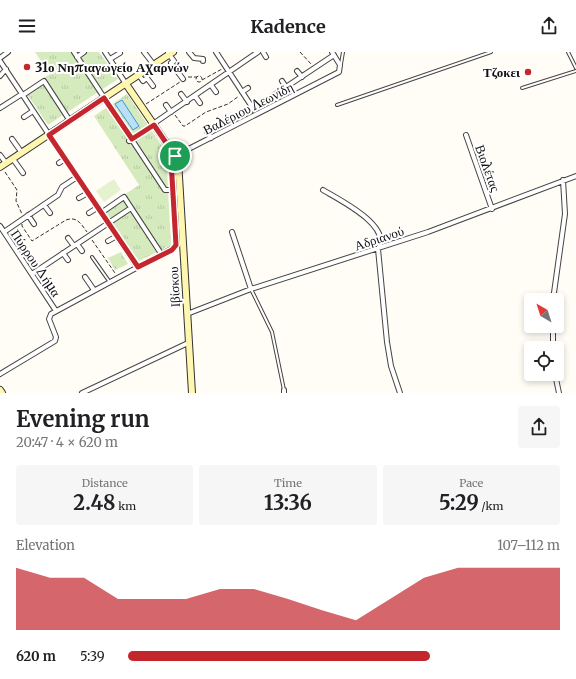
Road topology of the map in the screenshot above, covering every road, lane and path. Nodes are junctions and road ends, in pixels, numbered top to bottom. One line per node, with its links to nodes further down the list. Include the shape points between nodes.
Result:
1 (8, 52): 19 (street)
2 (74, 52): 17 (street)
3 (84, 52): 17 (street)
4 (105, 52): 20 (street)
5 (144, 52): 23 (street)
6 (189, 52): 22 (street, via 194,58 203,59)
7 (217, 52): 25 (street)
8 (258, 52): 31 (street)
9 (262, 52): 18 (street)
10 (300, 52): 26 (path)
11 (343, 52): 24 (lane)
12 (491, 52): 54 (lane)
13 (568, 52): 27 (lane)
14 (120, 53): 20 (street)
15 (170, 53): 23 (street); 36 (street, via 174,61 171,63)
16 (333, 54): 24 (street); 26 (street)
17 (77, 57): 50 (street)
18 (266, 57)
19 (0, 58)
20 (110, 59): 39 (street)
21 (0, 61): 28 (street)
22 (202, 61)
23 (154, 65): 32 (street)
24 (341, 66): 60 (street, Βαλέριου Λεωνίδη, via 339,72)
25 (226, 68): 31 (street); 37 (path)
26 (315, 68): 35 (street)
27 (576, 68)
28 (6, 70): 33 (street); 47 (street)
29 (297, 71): 35 (street)
30 (576, 71): 44 (lane)
31 (230, 73): 41 (street); 46 (street)
32 (139, 75): 39 (street); 40 (street, via 143,81 147,78)
33 (0, 76)
34 (197, 77): 36 (path); 37 (path, via 200,76); 37 (path, via 198,82)
35 (302, 77): 43 (street)
36 (183, 79): 55 (path)
37 (202, 80)
38 (282, 81): 43 (street)
39 (126, 84): 50 (street); 55 (street)
40 (153, 86)
41 (211, 86): 45 (street); 49 (street)
42 (248, 88): 46 (street)
43 (286, 88): 57 (street)
44 (522, 88)
45 (216, 92)
46 (242, 93): 57 (street); 59 (path, via 232,102 206,112 185,126)
47 (22, 94): 56 (street); 58 (street); 62 (street, via 44,81)
48 (181, 94): 51 (street)
49 (195, 96): 51 (street); 52 (street)
50 (104, 98): 62 (street); 69 (street)
51 (187, 102): 59 (street)
52 (200, 103)
53 (166, 105): 59 (street)
54 (337, 105)
55 (142, 107): 63 (street)
56 (0, 108)
57 (253, 109): 60 (street)
58 (33, 111): 61 (street); 65 (street)
59 (172, 112): 63 (street)
60 (256, 114): 67 (street, Βαλέριου Λεωνίδη)
61 (24, 117)
62 (70, 120): 65 (street)
63 (153, 125): 69 (street); 72 (street, via 166,137)
64 (207, 132): 67 (street)
65 (49, 135): 70 (street); 74 (street)
66 (466, 135): 89 (street, Βιολέτας)
67 (211, 138): 72 (street, Βαλέριου Λεωνίδη)
68 (12, 139): 70 (street)
69 (130, 140): 81 (street, via 165,190)
70 (22, 153): 73 (street)
71 (0, 155): 76 (street)
72 (175, 156): 81 (street, via 171,160); 119 (street, Ιβίσκου, via 178,160)
73 (13, 159): 76 (street); 77 (street)
74 (65, 159): 75 (street); 79 (street)
75 (59, 163)
76 (2, 166): 93 (path, via 17,190 16,202)
77 (23, 174)
78 (576, 176): 80 (street, Αδριανού)
79 (77, 177): 83 (street); 86 (street, via 62,187 58,195)
80 (563, 180): 89 (street, Αδριανού); 117 (street, via 565,214)
81 (173, 190): 106 (street, via 177,243 172,250)
82 (323, 190): 103 (street, via 372,223 381,237)
83 (88, 193): 84 (street); 87 (street)
84 (79, 198)
85 (43, 199): 86 (street)
86 (45, 204): 90 (street); 93 (street)
87 (97, 208): 91 (street); 92 (street)
88 (131, 208): 92 (street, via 124,197); 94 (street); 106 (street)
89 (492, 208): 103 (street, Αδριανού)
90 (50, 213)
91 (89, 213)
92 (101, 213): 94 (street)
93 (27, 216): 95 (street); 97 (street)
94 (108, 223): 99 (street); 102 (street)
95 (34, 224)
96 (0, 226): 97 (street, Πύρρου Δήμα)
97 (4, 232): 110 (street, Πύρρου Δήμα)
98 (232, 232): 114 (street)
99 (117, 236): 101 (street); 109 (street)
100 (68, 238): 102 (street)
101 (108, 241)
102 (75, 245): 104 (street); 105 (street)
103 (378, 249): 114 (street, Αδριανού); 128 (street, via 387,342 391,366)
104 (82, 251)
105 (63, 253): 108 (street); 110 (street, via 50,259)
106 (162, 255): 109 (street)
107 (92, 256): 112 (lane)
108 (68, 260)
109 (138, 267): 112 (street)
110 (32, 274): 115 (street, Πύρρου Δήμα)
111 (85, 277): 116 (street)
112 (110, 281): 116 (street)
113 (48, 286): 115 (street)
114 (251, 289): 119 (street, Αδριανού); 124 (lane, via 272,332)
115 (42, 290): 118 (street, Πύρρου Δήμα)
116 (94, 290): 118 (street)
117 (554, 293)
118 (56, 311): 121 (street, via 49,319 56,337 53,343)
119 (186, 314): 120 (street, Ιβίσκου)
120 (188, 343): 126 (street); 127 (street, Ιβίσκου)
121 (0, 374)
122 (557, 381): 129 (street)
123 (0, 390): 125 (street)
124 (284, 391)
125 (2, 393)
126 (82, 393)
127 (192, 393)
128 (400, 393)
129 (559, 393)

